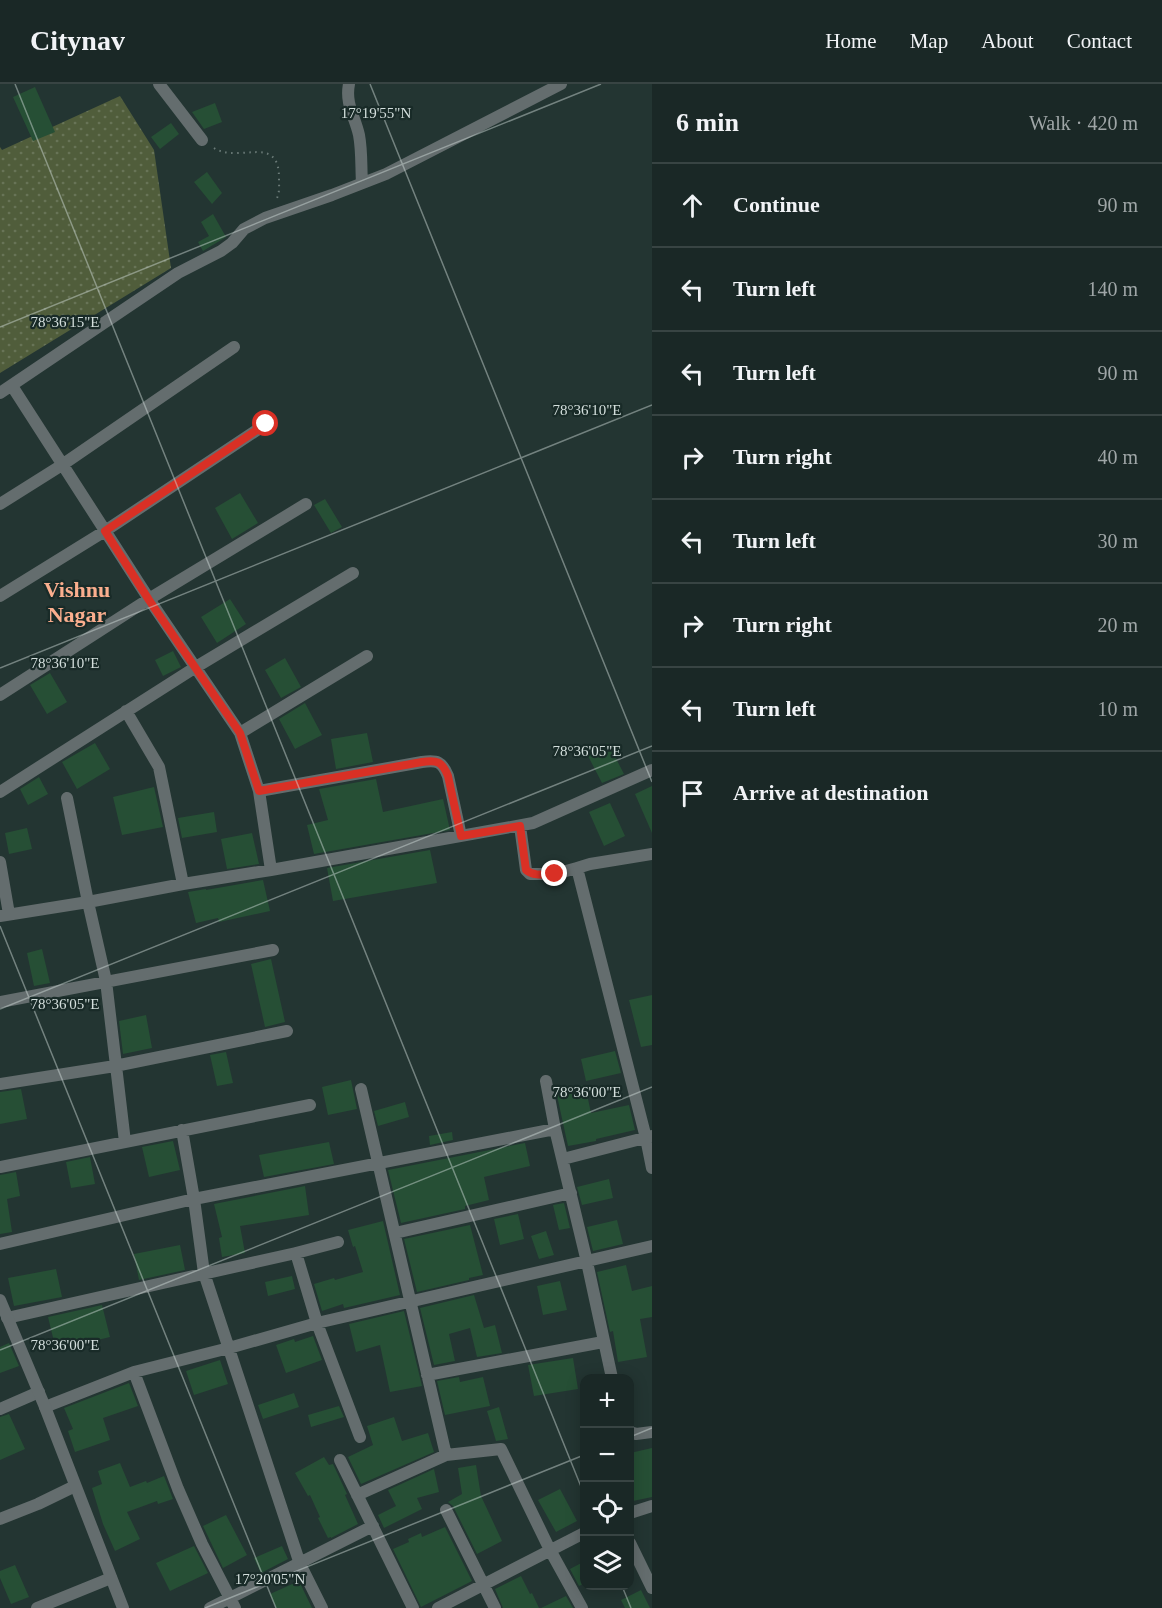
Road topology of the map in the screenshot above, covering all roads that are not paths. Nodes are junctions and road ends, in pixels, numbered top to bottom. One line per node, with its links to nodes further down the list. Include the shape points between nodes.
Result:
1 (159, 84): 4 (street)
2 (350, 84): 5 (street, via 348,100 358,133)
3 (561, 84): 5 (street)
4 (202, 140)
5 (362, 183): 7 (street, via 244,229 232,243 178,273)
6 (234, 347): 10 (street)
7 (12, 386): 8 (street); 10 (street)
8 (0, 393)
9 (266, 424): 13 (street)
10 (62, 465): 11 (street); 13 (street)
11 (0, 504)
12 (306, 504): 16 (street)
13 (105, 531): 15 (street); 16 (street)
14 (353, 573): 18 (street)
15 (0, 596)
16 (149, 600): 18 (street); 19 (street)
17 (367, 656): 21 (street)
18 (196, 667): 20 (street); 21 (street)
19 (0, 695)
20 (126, 711): 24 (street); 32 (street, via 159,767)
21 (240, 733): 23 (street)
22 (652, 770): 26 (street, via 533,824)
23 (259, 791): 27 (street, via 439,762 448,776); 31 (street)
24 (0, 792)
25 (67, 798): 33 (street)
26 (520, 826): 27 (street); 30 (street, via 526,870 530,873 555,874)
27 (461, 836): 31 (street)
28 (652, 854): 30 (street)
29 (0, 862): 34 (street)
30 (577, 868): 46 (street)
31 (271, 870): 32 (street)
32 (183, 884): 33 (street)
33 (88, 902): 34 (street); 36 (street)
34 (4, 915)
35 (273, 950): 36 (street)
36 (106, 981): 37 (street); 39 (street)
37 (0, 1002)
38 (287, 1031): 39 (street)
39 (115, 1066): 41 (street); 47 (street)
40 (546, 1081): 44 (street)
41 (0, 1084)
42 (361, 1089): 49 (street)
43 (310, 1105): 45 (street)
44 (555, 1129): 48 (street); 49 (street)
45 (182, 1130): 47 (street); 53 (street)
46 (649, 1137): 48 (street); 51 (street)
47 (125, 1142): 50 (street)
48 (563, 1159): 52 (street)
49 (378, 1162): 53 (street); 54 (street)
50 (0, 1167)
51 (652, 1168)
52 (571, 1193): 54 (street); 59 (street)
53 (194, 1199): 56 (street); 60 (street)
54 (395, 1233): 62 (street)
55 (338, 1242): 58 (street)
56 (0, 1244)
57 (652, 1246): 59 (street)
58 (296, 1253): 60 (street); 64 (street)
59 (587, 1262): 62 (street); 65 (street)
60 (204, 1273): 63 (street); 66 (street)
61 (0, 1300): 63 (street)
62 (410, 1302): 64 (street); 69 (street)
63 (7, 1318): 70 (street)
64 (318, 1323): 66 (street); 75 (street)
65 (603, 1342): 68 (street); 69 (street)
66 (229, 1348): 67 (street); 88 (street)
67 (134, 1372): 71 (street); 92 (street, via 178,1489)
68 (611, 1374)
69 (427, 1376): 76 (street)
70 (39, 1392): 71 (street); 72 (street)
71 (45, 1407): 78 (street)
72 (0, 1409)
73 (652, 1432): 74 (street)
74 (634, 1433)
75 (360, 1437)
76 (446, 1455): 79 (street); 86 (street, via 501,1449)
77 (340, 1460): 79 (street)
78 (75, 1486): 83 (street); 89 (street)
79 (357, 1495): 84 (street)
80 (652, 1506): 82 (street)
81 (446, 1510): 90 (street)
82 (634, 1512)
83 (0, 1519)
84 (373, 1526): 88 (street); 97 (street)
85 (580, 1535): 86 (street)
86 (550, 1550): 90 (street); 100 (street)
87 (634, 1551): 91 (street)
88 (300, 1564): 92 (street); 96 (street)
89 (111, 1578): 93 (street); 94 (street)
90 (483, 1584): 98 (street); 99 (street)
91 (652, 1588)
92 (233, 1603): 95 (street)
93 (37, 1608)
94 (123, 1608)
95 (210, 1608)
96 (322, 1608)
97 (413, 1608)
98 (438, 1608)
99 (495, 1608)
100 (582, 1608)

